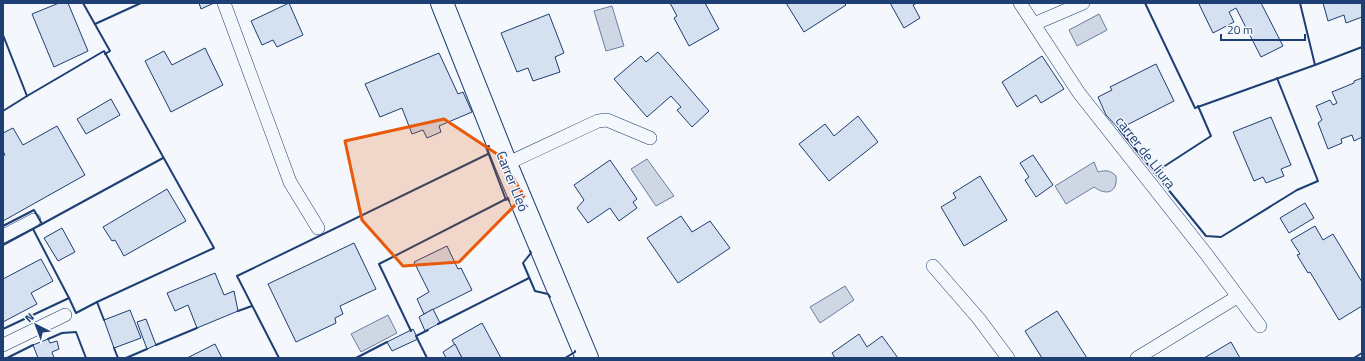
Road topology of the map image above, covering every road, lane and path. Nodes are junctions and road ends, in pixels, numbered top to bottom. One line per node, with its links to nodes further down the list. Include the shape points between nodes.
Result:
1 (224, 3): 9 (lane, via 290,182)
2 (442, 3): 7 (street, Carrer Lleó)
3 (1020, 3): 5 (lane, carrer de Lliura)
4 (1083, 3): 5 (lane)
5 (1034, 24): 12 (lane, carrer de Lliura, via 1079,93 1207,254)
6 (650, 138): 7 (lane, via 607,120 598,121)
7 (506, 164): 16 (street, Carrer Lleó)
8 (34, 220): 10 (lane)
9 (318, 228)
10 (3, 236)
11 (933, 266): 17 (lane)
12 (1237, 297): 14 (lane, carrer de Lliura); 18 (lane)
13 (65, 315): 15 (lane)
14 (1260, 326)
15 (3, 345)
16 (585, 357)
17 (1008, 358)
18 (1137, 358)

